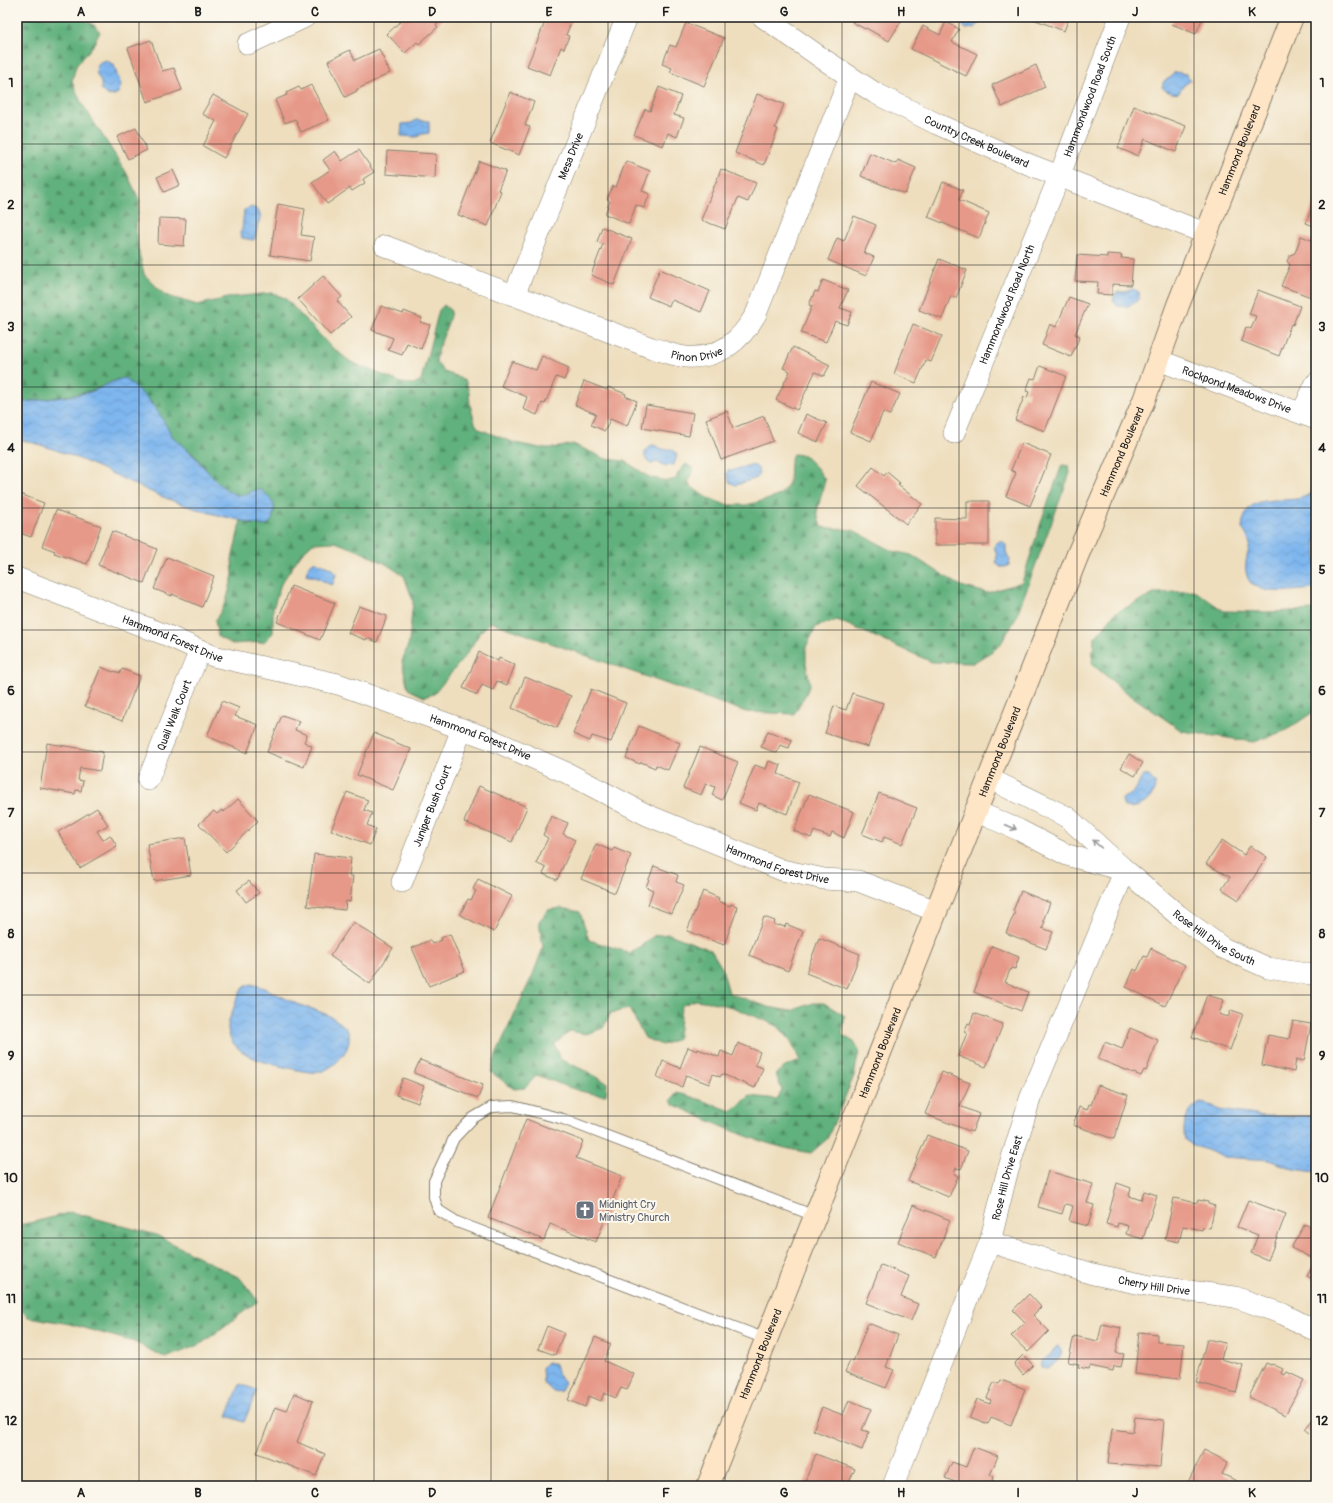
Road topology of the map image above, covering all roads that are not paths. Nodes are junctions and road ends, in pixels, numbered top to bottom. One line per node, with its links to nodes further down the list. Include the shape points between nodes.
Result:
1 (305, 17): 6 (street)
2 (627, 17): 11 (street, Mesa Drive)
3 (763, 17): 7 (street, Country Creek Boulevard)
4 (1120, 17): 8 (street, Hammondwood Road South)
5 (1292, 17): 9 (street, Hammond Boulevard)
6 (248, 44)
7 (850, 77): 8 (street, Country Creek Boulevard, via 875,93 937,124); 11 (street, Pinon Drive, via 756,314 747,330 729,346 704,357 684,357 652,348)
8 (1059, 176): 9 (street, Country Creek Boulevard); 15 (street, Hammondwood Road North)
9 (1207, 234): 12 (street, Hammond Boulevard)
10 (385, 246): 11 (street, Pinon Drive)
11 (514, 295)
12 (1158, 360): 14 (street, Rockpond Meadows Drive); 19 (street, Hammond Boulevard, via 1144,400 1078,554)
13 (1316, 383): 14 (street)
14 (1309, 416)
15 (954, 433)
16 (17, 578): 17 (street, Hammond Forest Drive)
17 (200, 650): 18 (street, Hammond Forest Drive, via 213,656 338,684); 20 (street, Quail Walk Court)
18 (462, 730): 23 (street, Juniper Bush Court); 24 (street, Hammond Forest Drive, via 490,739 567,773 647,815 782,870 824,879 858,881)
19 (988, 778): 21 (street, Hammond Boulevard); 22 (street, Rose Hill Drive South, one-way to 19, via 1067,817)
20 (148, 780)
21 (976, 811): 22 (street, Rose Hill Drive South, one-way to 22, via 1067,855); 24 (street, Hammond Boulevard)
22 (1125, 870): 25 (street, Rose Hill Drive South, via 1222,948 1268,968); 27 (street, Rose Hill Drive East, via 1030,1099 1006,1177)
23 (402, 882)
24 (936, 911): 26 (street, Hammond Boulevard)
25 (1316, 974)
26 (815, 1216): 29 (street, Hammond Boulevard); 29 (lane, via 563,1119 512,1106 492,1107 473,1118 454,1138 434,1181 434,1197 438,1210 457,1222)
27 (990, 1242): 28 (street, Cherry Hill Drive, via 1093,1274 1151,1286 1235,1297 1283,1314); 31 (street, Rose Hill Drive East)
28 (1316, 1331)
29 (766, 1339): 30 (street, Hammond Boulevard)
30 (708, 1486)
31 (893, 1486)

